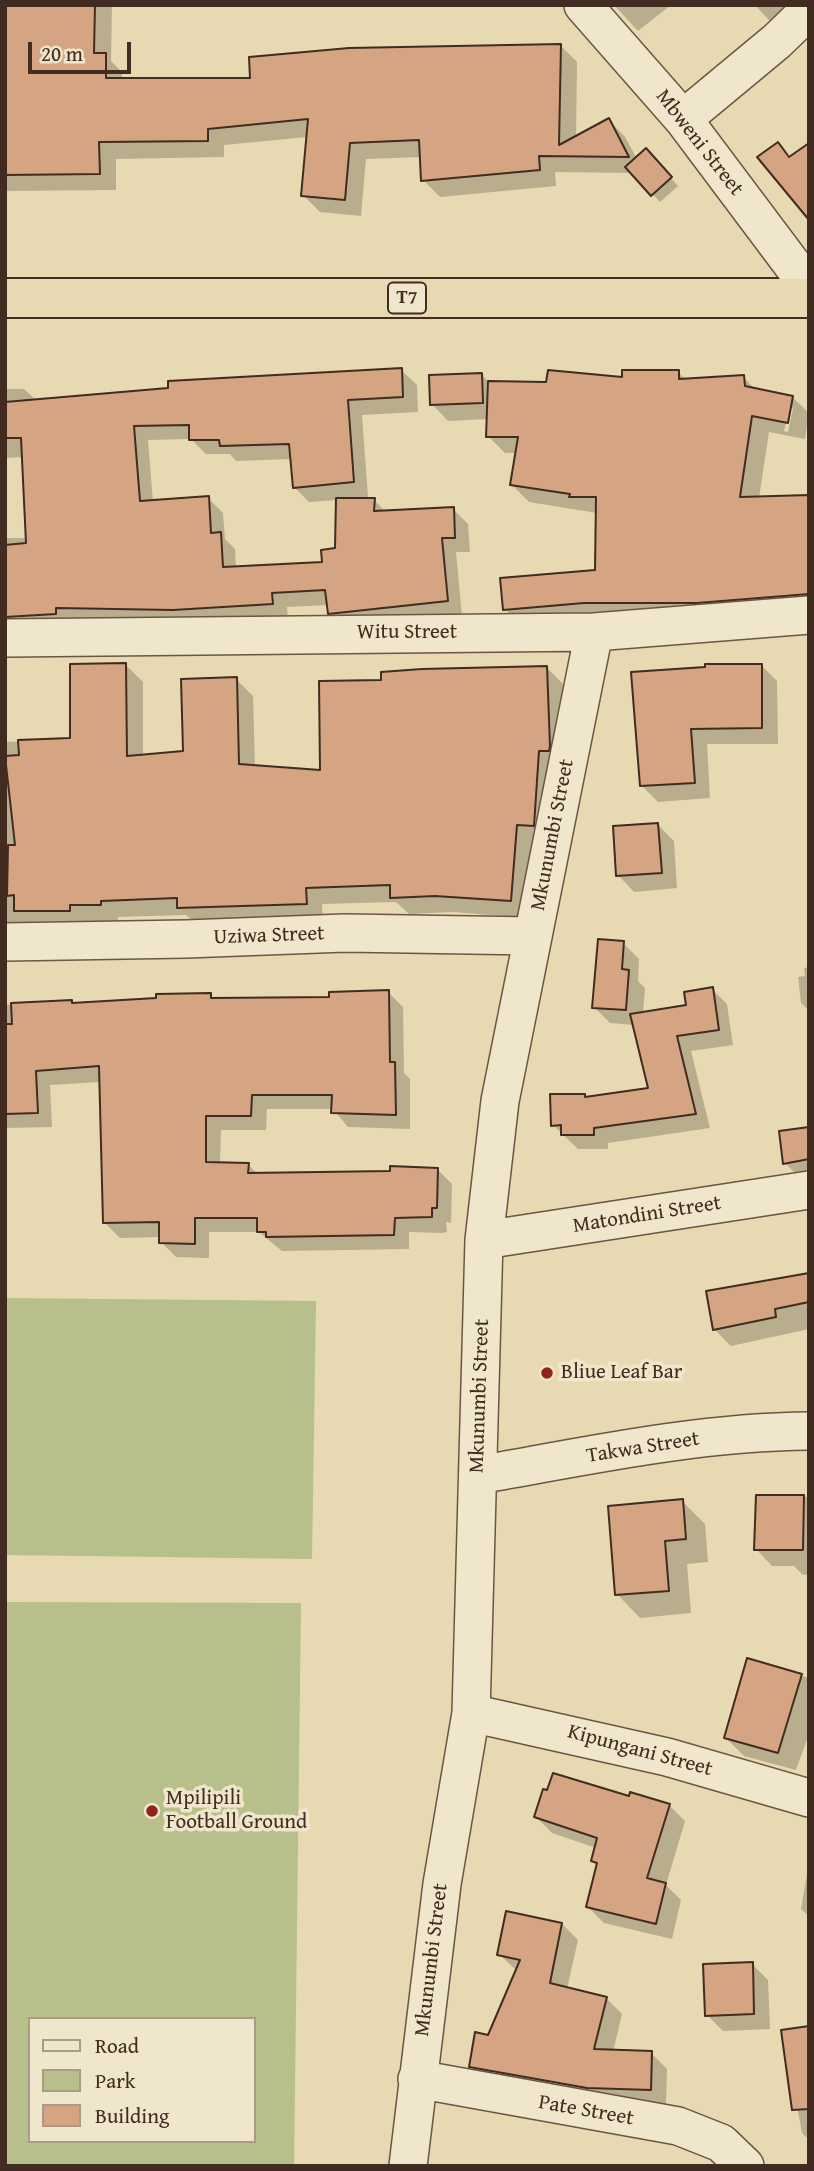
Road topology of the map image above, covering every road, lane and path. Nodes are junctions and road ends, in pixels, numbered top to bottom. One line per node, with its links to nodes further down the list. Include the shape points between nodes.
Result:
1 (583, 5): 3 (street, Mbweni Street)
2 (809, 10): 3 (street)
3 (683, 119): 4 (street, Mbweni Street)
4 (809, 287)
5 (5, 298): 6 (highway, T7)
6 (809, 298)
7 (809, 615): 8 (street, Witu Street)
8 (594, 632): 9 (street, Witu Street); 10 (street, Mkunumbi Street)
9 (5, 638)
10 (533, 936): 11 (street, Uziwa Street, via 345,933); 13 (street, Mkunumbi Street, via 500,1101)
11 (5, 942)
12 (809, 1190): 13 (street, Matondini Street)
13 (484, 1240): 15 (street, Mkunumbi Street)
14 (809, 1431): 15 (street, Takwa Street, via 655,1444)
15 (478, 1475): 16 (street, Mkunumbi Street)
16 (471, 1713): 17 (street, Kipungani Street, via 667,1757); 18 (street, Mkunumbi Street, via 442,1884)
17 (809, 1797)
18 (417, 2079): 19 (street, Mkunumbi Street); 20 (street, Pate Street, via 678,2126 721,2143)
19 (408, 2166)
20 (745, 2166)

